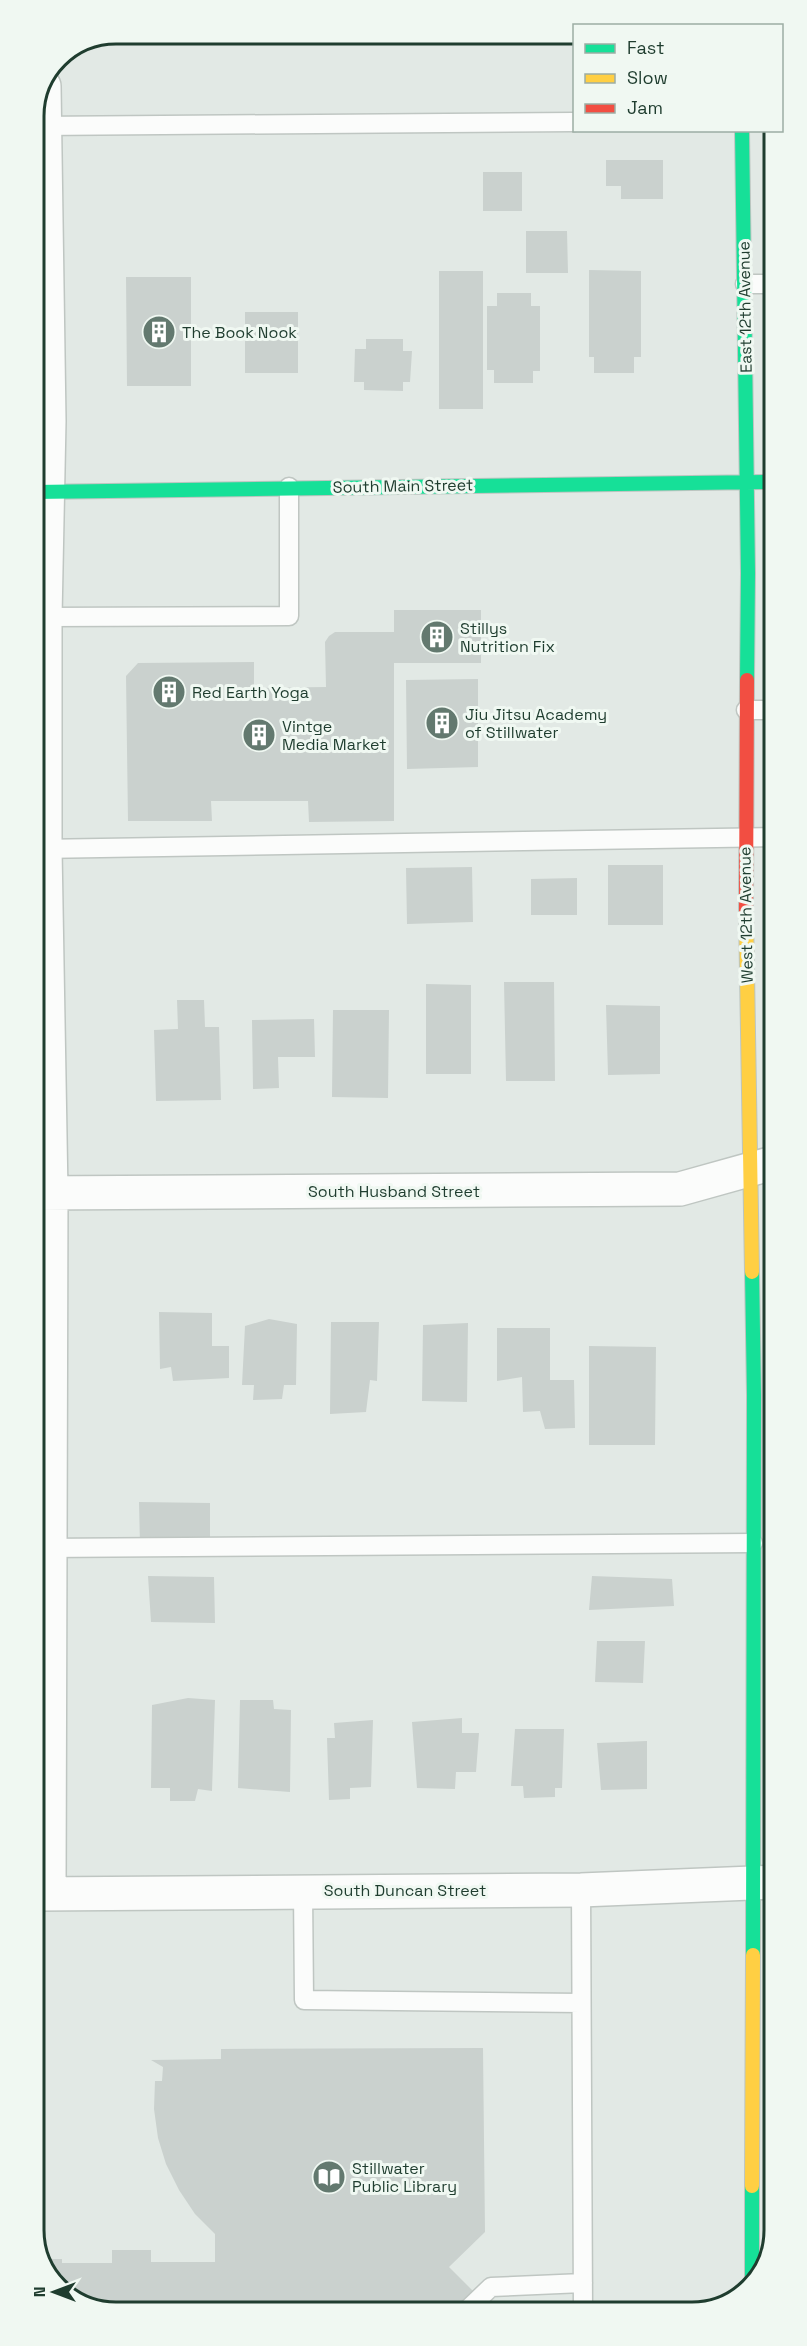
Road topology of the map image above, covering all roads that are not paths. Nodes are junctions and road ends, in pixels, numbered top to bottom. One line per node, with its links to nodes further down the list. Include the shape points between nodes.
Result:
1 (573, 122): 2 (lane)
2 (44, 126)
3 (742, 132): 5 (main road, East 12th Avenue)
4 (44, 274): 7 (street, via 49,421)
5 (744, 284): 6 (lane); 9 (main road, East 12th Avenue)
6 (764, 284)
7 (44, 460)
8 (764, 482): 9 (main road, South Main Street)
9 (748, 483): 10 (main road, South Main Street); 15 (main road, West 12th Avenue)
10 (289, 488): 11 (main road, South Main Street); 13 (lane, via 289,616)
11 (44, 492)
12 (44, 592): 13 (street)
13 (45, 617): 14 (street)
14 (44, 663)
15 (746, 710): 16 (lane); 17 (main road, West 12th Avenue)
16 (764, 710)
17 (745, 837): 18 (lane); 19 (lane); 20 (main road, West 12th Avenue)
18 (764, 837)
19 (44, 849)
20 (761, 1166): 21 (street, South Husband Street, via 680,1189); 22 (main road, West 12th Avenue)
21 (44, 1193)
22 (764, 1395): 23 (main road, West 12th Avenue)
23 (753, 1543): 24 (lane); 25 (main road, West 12th Avenue)
24 (44, 1548)
25 (763, 1882): 26 (street, South Duncan Street); 30 (main road, West 12th Avenue)
26 (581, 1890): 27 (street, South Duncan Street); 29 (lane)
27 (303, 1891): 28 (street, South Duncan Street); 29 (lane, via 304,2000)
28 (44, 1894)
29 (581, 2003): 31 (lane)
30 (752, 2269)
31 (583, 2283): 32 (lane, via 491,2287); 33 (lane)
32 (475, 2302)
33 (583, 2302)

